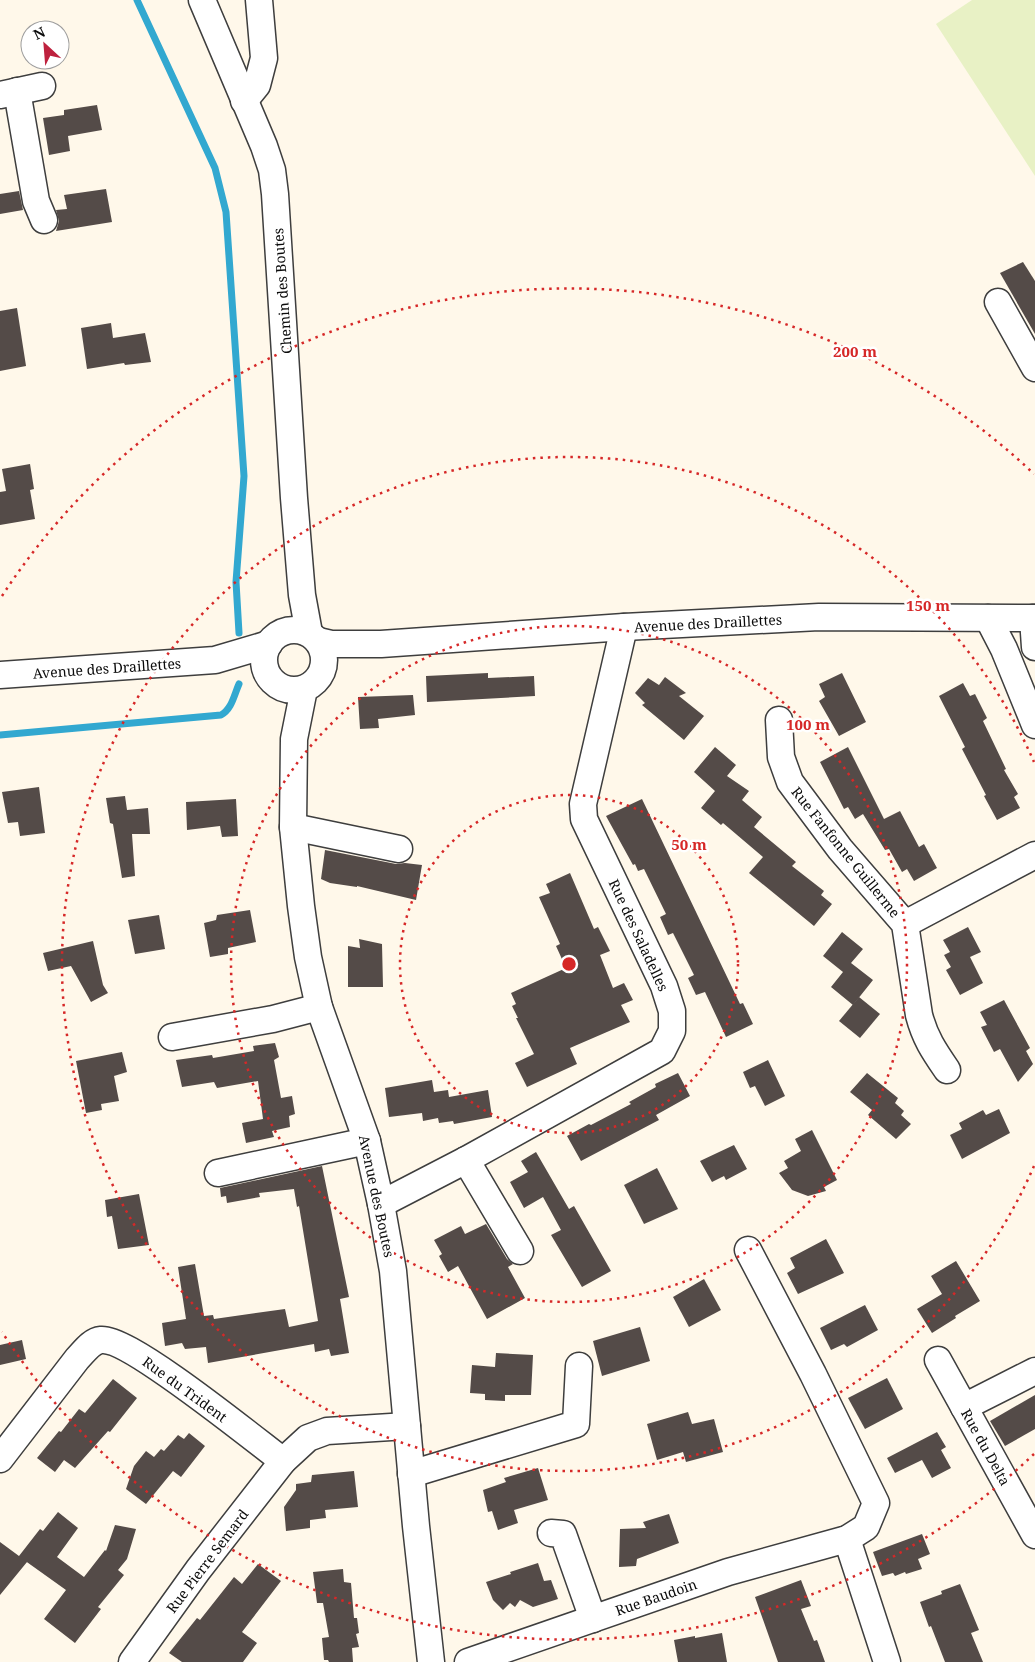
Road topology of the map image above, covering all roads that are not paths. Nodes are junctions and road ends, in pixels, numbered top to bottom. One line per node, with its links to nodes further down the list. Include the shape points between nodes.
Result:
1 (202, 0): 5 (street, Chemin des Boutes)
2 (259, 0): 5 (street, via 264,58 256,85)
3 (42, 86): 4 (street)
4 (8, 93): 6 (street, via 36,201)
5 (244, 101): 12 (street, Chemin des Boutes, via 264,146 275,194 302,595)
6 (44, 220)
7 (998, 302): 8 (street)
8 (1035, 368)
9 (988, 618): 10 (street, Avenue des Draillettes); 11 (street, Avenue des Draillettes, via 819,617); 19 (street)
10 (1034, 618): 13 (street)
11 (624, 627): 12 (street, Avenue des Draillettes, via 381,644); 28 (street, Rue des Saladelles, via 582,804 584,818 664,986 672,1011 672,1031 662,1051)
12 (302, 643): 14 (street, Avenue des Draillettes); 15 (street, via 265,652); 17 (street, via 318,679 312,685)
13 (1035, 647)
14 (215, 660): 15 (street, Avenue des Draillettes); 16 (street, Avenue des Draillettes)
15 (266, 670): 17 (street, via 276,684)
16 (0, 675)
17 (294, 689): 20 (street, Avenue des Boutes)
18 (779, 720): 23 (street, Rue Fanfonne Guillerme, via 781,757 790,782 840,848)
19 (1035, 725)
20 (293, 827): 21 (street); 24 (street, Avenue des Boutes, via 308,957)
21 (399, 849)
22 (1035, 855): 23 (street, Rue Fanfonne Guillerme)
23 (905, 924): 26 (street, Rue Fanfonne Guillerme, via 923,1029)
24 (318, 1007): 25 (street, via 273,1019); 27 (street, Avenue des Boutes)
25 (172, 1036)
26 (947, 1070)
27 (367, 1141): 29 (street); 30 (street, Avenue des Boutes)
28 (466, 1160): 30 (street, Rue des Saladelles); 31 (street)
29 (218, 1173)
30 (381, 1204): 37 (street, Avenue des Boutes, via 393,1271)
31 (520, 1250)
32 (748, 1250): 43 (street, Rue Baudoin, via 814,1374 876,1503 866,1527)
33 (938, 1360): 36 (street, Rue du Delta)
34 (579, 1366): 40 (street, via 576,1424)
35 (1035, 1371): 36 (street)
36 (964, 1407): 42 (street, Rue du Delta)
37 (407, 1426): 39 (street, via 327,1431 308,1438); 40 (street, Avenue des Boutes)
38 (0, 1459): 39 (street, Rue du Trident, via 77,1359 101,1340 120,1345 155,1365)
39 (283, 1461): 45 (street, Rue Pierre Semard)
40 (411, 1474): 46 (street, Avenue des Boutes)
41 (552, 1533): 44 (street, via 563,1534)
42 (1035, 1535)
43 (847, 1539): 44 (street, Rue Baudoin, via 728,1572); 48 (street)
44 (593, 1619): 47 (street, Rue Baudoin)
45 (132, 1662)
46 (431, 1662)
47 (468, 1662)
48 (887, 1662)

